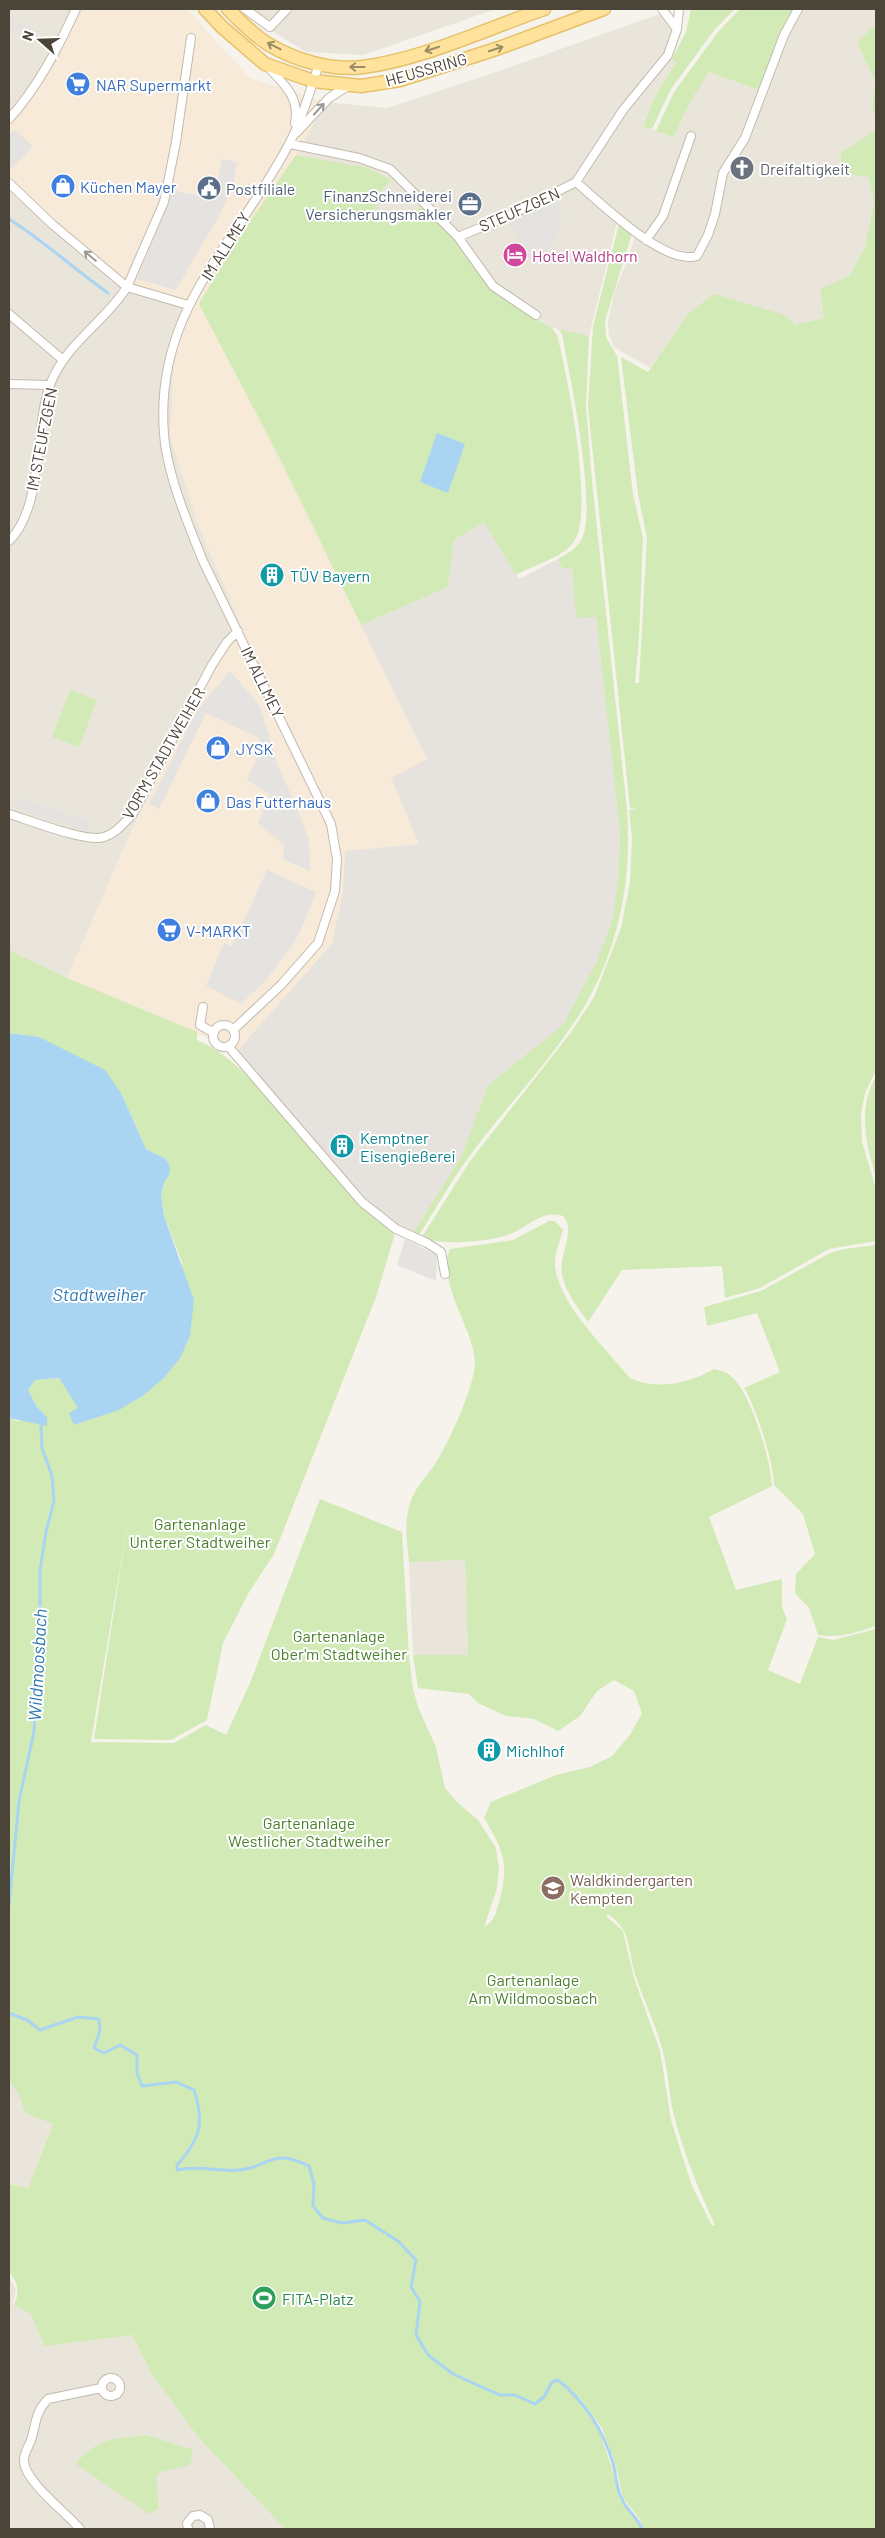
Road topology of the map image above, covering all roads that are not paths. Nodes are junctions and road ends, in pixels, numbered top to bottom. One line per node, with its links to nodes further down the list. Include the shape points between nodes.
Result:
1 (76, 9): 17 (street, via 51,60)
2 (205, 9): 13 (main road, HEUSSRING, via 222,28)
3 (228, 9): 14 (main road, HEUSSRING, one-way to 3, via 267,43)
4 (246, 9): 5 (street, via 270,27)
5 (287, 9)
6 (544, 9): 14 (main road, HEUSSRING, one-way to 14, via 394,60 361,68)
7 (604, 9): 16 (main road, HEUSSRING, one-way to 7, via 400,80)
8 (662, 9): 11 (street)
9 (679, 9): 11 (street, STEUFZGEN)
10 (798, 9): 23 (street, via 784,34 745,138 723,172 715,214 697,256 691,258 660,249)
11 (677, 28): 20 (street, STEUFZGEN, via 668,55 617,118)
12 (191, 38): 24 (street, IM STEUFZGEN, via 164,202)
13 (265, 64): 15 (main road, HEUSSRING); 19 (street, IM ALLMEY, via 294,97 296,118)
14 (319, 64): 15 (street, IM ALLMEY)
15 (313, 81): 16 (main road, HEUSSRING); 19 (street, IM ALLMEY)
16 (348, 86): 19 (street, IM ALLMEY, one-way to 16, via 329,98)
17 (9, 119)
18 (691, 136): 23 (street, via 663,216)
19 (291, 140): 22 (street, STEUFZGEN, via 390,169); 25 (street, IM ALLMEY)
20 (576, 182): 22 (street, STEUFZGEN, via 516,213); 23 (street)
21 (9, 183): 24 (street, one-way to 21)
22 (458, 237): 27 (street, via 493,286)
23 (646, 240)
24 (127, 287): 25 (street); 28 (street, IM STEUFZGEN)
25 (188, 305): 32 (street, IM ALLMEY, via 170,354 164,435 188,522 203,561)
26 (9, 314): 28 (street)
27 (536, 316)
28 (63, 360): 30 (street, IM STEUFZGEN)
29 (9, 384): 30 (street)
30 (50, 385): 31 (street, IM STEUFZGEN, via 33,486 21,526)
31 (9, 541)
32 (238, 631): 33 (street, VOR'M STADTWEIHER, via 212,665 132,815 118,830 103,838 87,838); 35 (street, IM ALLMEY, via 332,824 337,859 335,891 318,943 281,985)
33 (9, 814)
34 (203, 1007): 36 (street, via 200,1025)
35 (234, 1029): 36 (street, via 221,1025); 37 (street, IM ALLMEY, via 235,1039)
36 (214, 1032): 37 (street, via 218,1045)
37 (228, 1046): 38 (street, via 362,1202 396,1229 440,1252)
38 (445, 1274)
39 (101, 2388): 40 (street, via 48,2399 35,2418 32,2440 24,2456 27,2470 36,2483)
40 (80, 2529)
41 (188, 2529): 42 (street, via 187,2523 193,2516 200,2515 208,2520)
42 (210, 2529)

